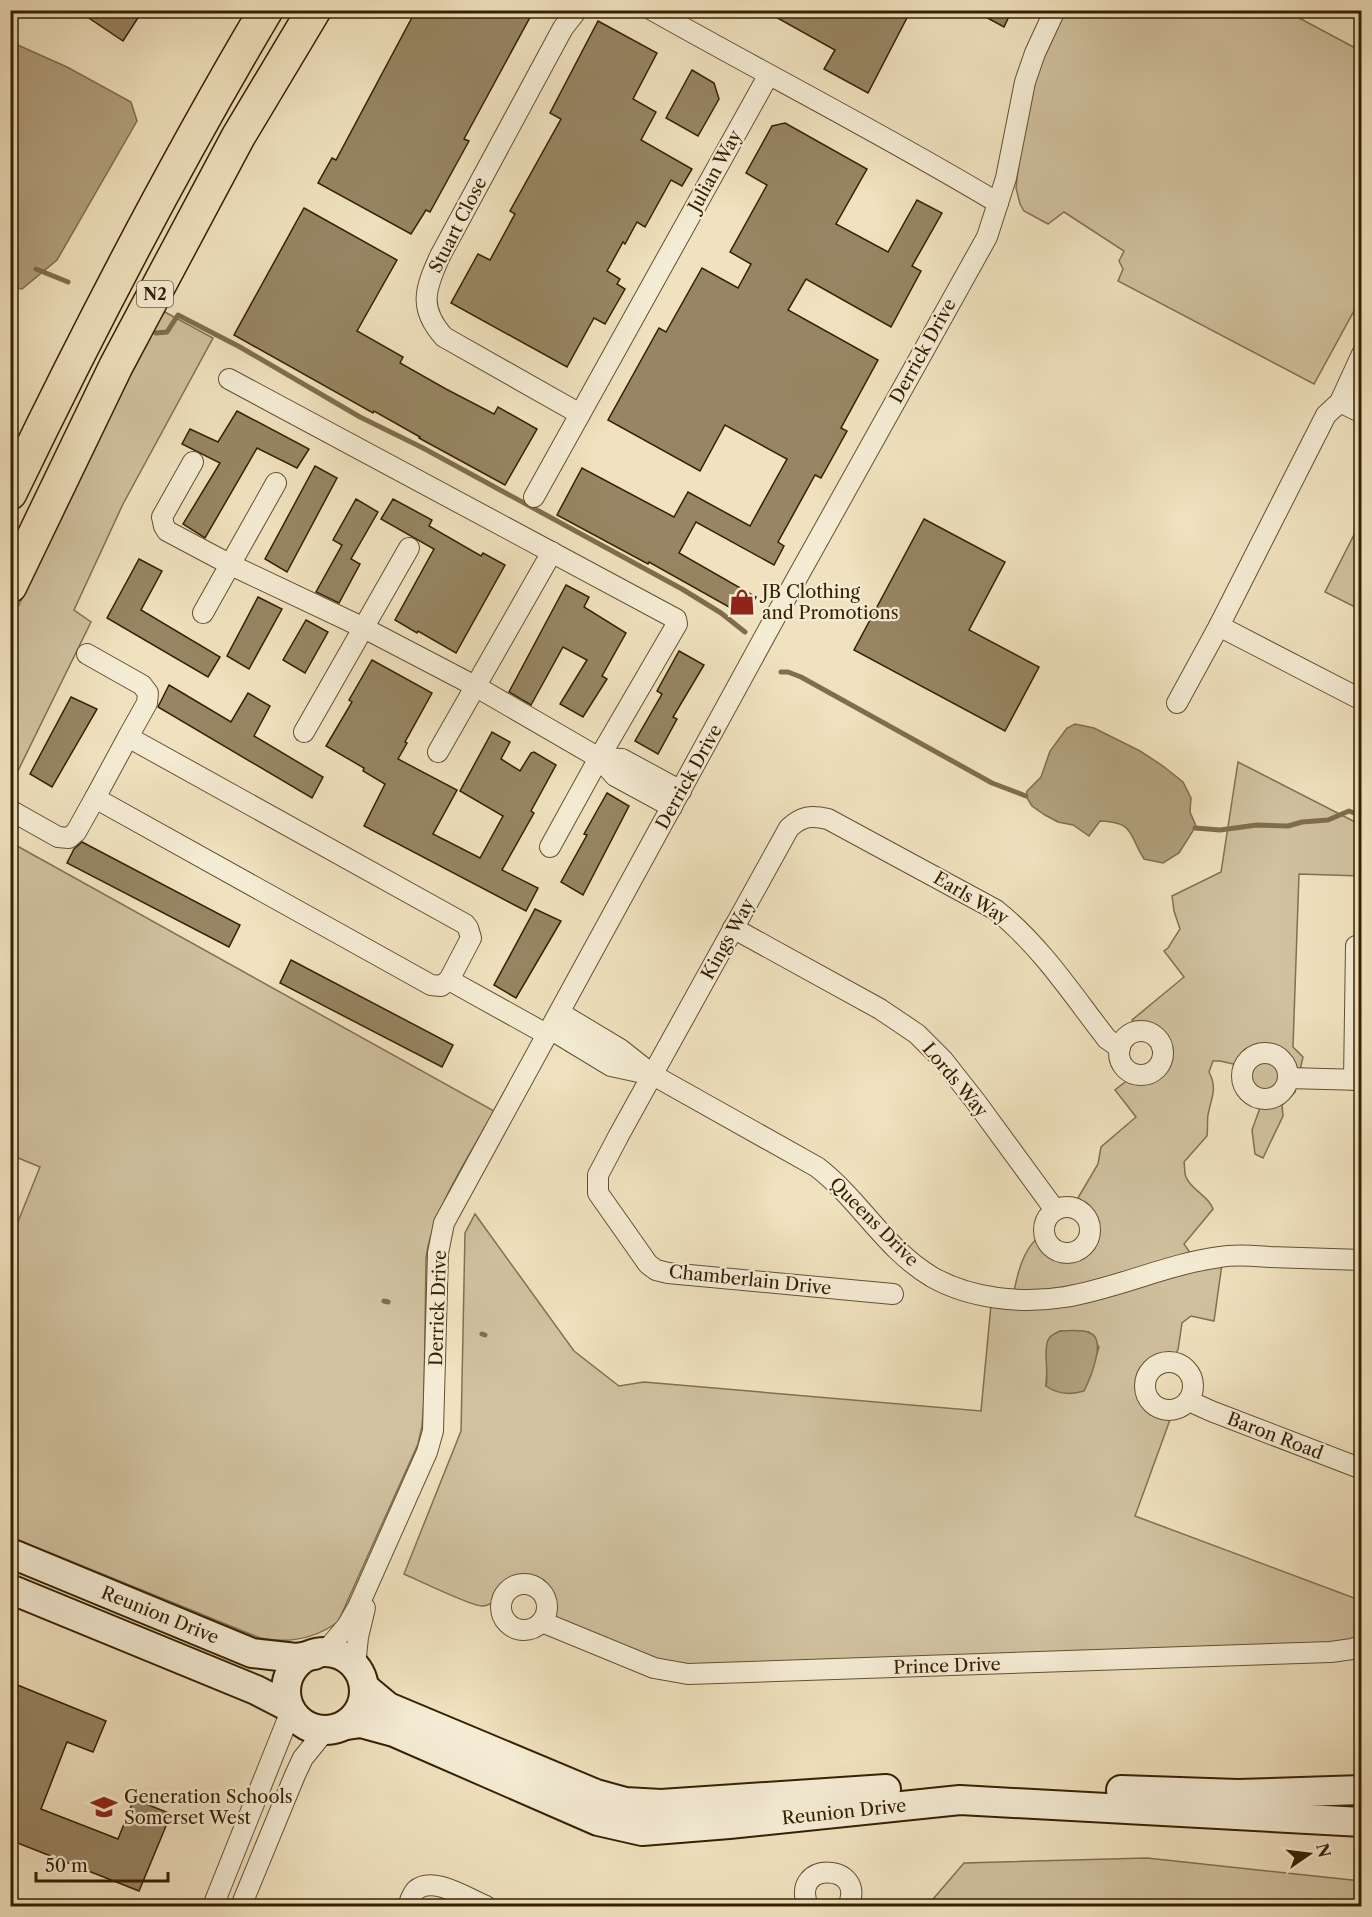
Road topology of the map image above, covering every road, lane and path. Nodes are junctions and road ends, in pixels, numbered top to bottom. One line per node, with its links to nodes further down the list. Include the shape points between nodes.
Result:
1 (266, 10): 15 (highway, N2, via 105,301)
2 (314, 10): 20 (highway, N2, via 238,137 116,366)
3 (577, 10): 12 (street, Stuart Close, via 563,28 440,256 426,295 430,318 444,338)
4 (652, 10): 6 (street)
5 (1055, 10): 7 (street, Derrick Drive, via 1025,82)
6 (768, 76): 7 (street); 12 (street, Julian Way)
7 (998, 203): 33 (street, Derrick Drive, via 987,237)
8 (1362, 354): 10 (street)
9 (229, 380): 18 (street)
10 (1340, 402): 11 (street); 22 (street, via 1326,415)
11 (1361, 410)
12 (580, 414): 16 (street, Julian Way)
13 (193, 462): 19 (street, via 162,517 164,526)
14 (276, 483): 19 (street)
15 (10, 493)
16 (534, 497)
17 (409, 548): 23 (street)
18 (552, 552): 25 (street); 31 (street, via 677,621)
19 (231, 565): 21 (street); 23 (street)
20 (10, 586)
21 (203, 613)
22 (1219, 626): 26 (street); 27 (street)
23 (364, 628): 25 (street); 28 (street)
24 (87, 654): 29 (street, via 142,685 148,693 147,703)
25 (475, 686): 30 (street); 31 (street)
26 (1362, 700)
27 (1177, 703)
28 (304, 732)
29 (128, 737): 32 (street); 39 (street, via 465,924 471,938)
30 (438, 752)
31 (599, 758): 33 (street, via 615,776); 36 (street)
32 (95, 798): 34 (street, via 69,838 58,837); 39 (street, via 431,985 441,986)
33 (677, 799): 40 (street, Derrick Drive)
34 (10, 810)
35 (814, 816): 37 (street, Kings Way, via 804,817 789,828); 41 (street, Earls Way, via 838,823 996,910 1038,948 1107,1039)
36 (550, 847)
37 (733, 928): 42 (street, Kings Way); 45 (street, Lords Way, via 880,1009 917,1034 943,1060)
38 (1356, 946): 44 (street)
39 (449, 980): 40 (street, Queens Drive)
40 (552, 1026): 42 (street, Queens Drive, via 611,1066); 51 (street, Derrick Drive, via 444,1223 438,1253 433,1431)
41 (1120, 1047)
42 (653, 1076): 46 (street, Queens Drive, via 817,1167 836,1182 908,1261 957,1289 997,1298 1051,1299 1222,1256); 47 (street, Chamberlain Drive, via 598,1175 597,1185 602,1201 648,1264 668,1274)
43 (1288, 1078): 44 (street)
44 (1358, 1080)
45 (1055, 1210)
46 (1362, 1260)
47 (893, 1294)
48 (1189, 1401): 49 (street, Baron Road)
49 (1362, 1469)
50 (10, 1553): 55 (street, Reunion Drive, via 252,1653 296,1658)
51 (381, 1557): 55 (street, Derrick Drive, via 351,1620); 56 (street, Derrick Drive, via 361,1623)
52 (10, 1589): 57 (street, Reunion Drive, via 256,1690)
53 (542, 1622): 54 (street, Prince Drive, via 654,1668 698,1675 1331,1652)
54 (1362, 1645)
55 (319, 1653): 56 (street, via 342,1656); 57 (street, via 298,1663 288,1679)
56 (359, 1676): 58 (street, via 362,1705 356,1716); 59 (street, Reunion Drive, via 388,1707 596,1794 625,1802 958,1785 1238,1794)
57 (290, 1709): 58 (street, via 306,1725); 61 (street)
58 (336, 1728): 60 (street, Reunion Drive, via 360,1723 394,1732 598,1821 642,1831 960,1800); 62 (street, via 303,1758)
59 (1362, 1790)
60 (1362, 1822)
61 (213, 1906)
62 (241, 1906)
63 (408, 1906): 64 (street, via 419,1887 434,1884)
64 (486, 1906)
65 (808, 1906): 66 (street, via 808,1882 829,1872 837,1873 848,1883)
66 (848, 1906)

